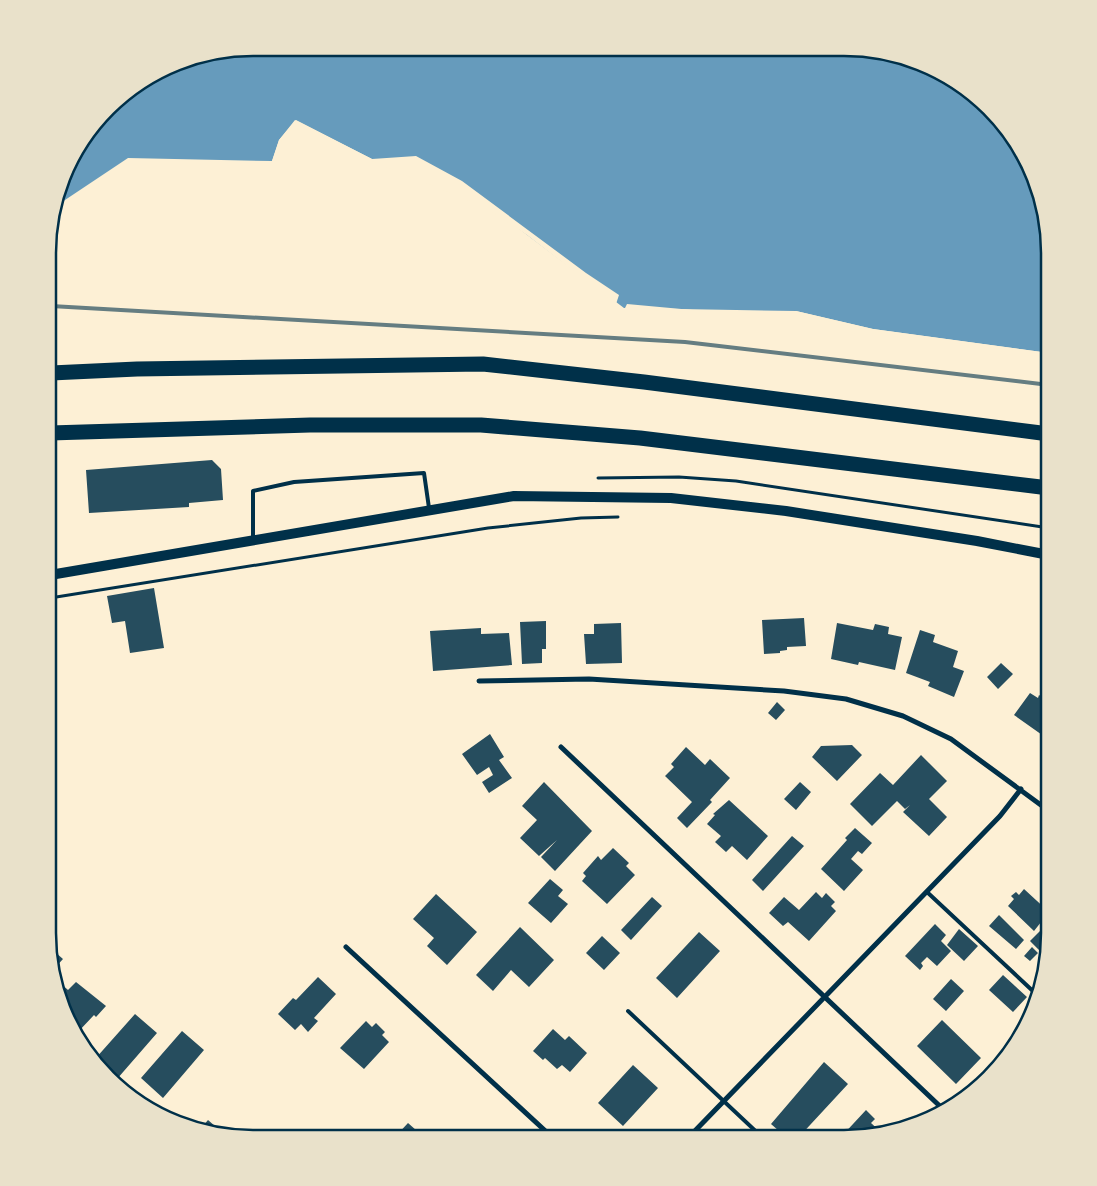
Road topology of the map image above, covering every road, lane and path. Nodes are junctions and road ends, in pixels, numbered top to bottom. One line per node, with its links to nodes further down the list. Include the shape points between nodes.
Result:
1 (56, 373): 3 (highway, via 482,364)
2 (56, 433): 4 (highway, via 301,425 481,425 640,438)
3 (1041, 433)
4 (1041, 487)
5 (429, 510): 7 (main road); 7 (lane, via 424,473 294,482 253,491); 8 (main road, via 514,496 671,498 786,511)
6 (624, 516): 10 (path, via 488,528)
7 (253, 540): 9 (main road)
8 (1041, 553)
9 (56, 574)
10 (56, 597)
11 (479, 681): 13 (street, via 590,679 846,699 903,716 951,739)
12 (561, 747): 18 (street)
13 (1022, 789): 14 (street); 15 (street)
14 (1041, 804)
15 (927, 892): 17 (lane); 18 (street)
16 (346, 947): 22 (street)
17 (1032, 990)
18 (824, 999): 20 (street); 21 (street)
19 (628, 1011): 20 (lane)
20 (723, 1100): 23 (street); 24 (lane)
21 (938, 1105)
22 (544, 1130)
23 (695, 1130)
24 (755, 1130)

